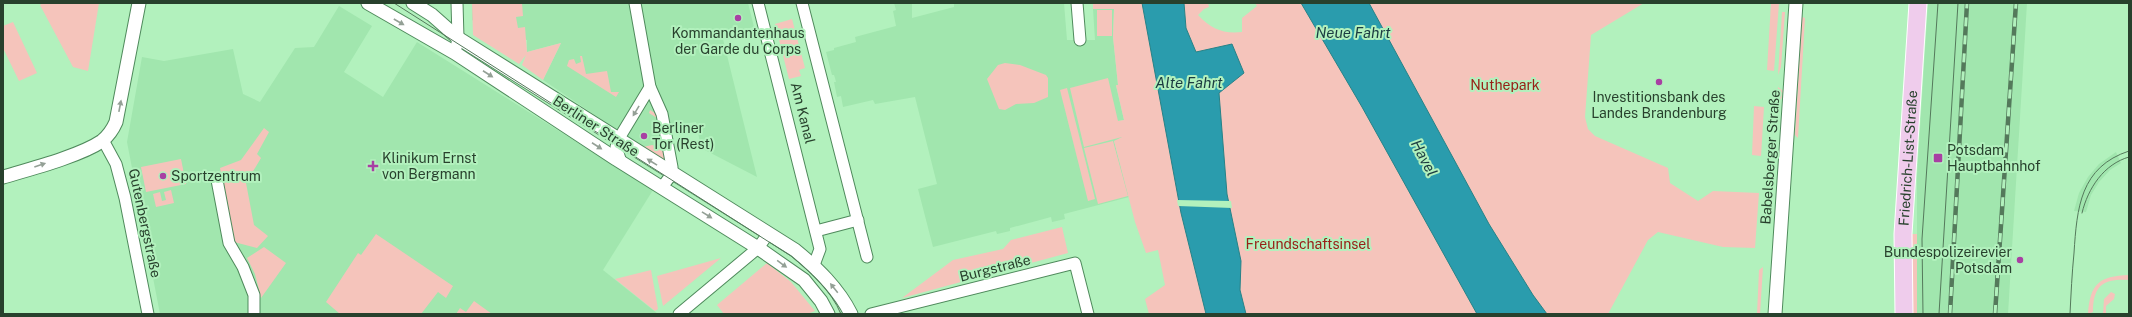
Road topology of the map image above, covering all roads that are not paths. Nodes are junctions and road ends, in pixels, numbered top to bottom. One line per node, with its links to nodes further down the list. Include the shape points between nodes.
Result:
1 (139, 3): 15 (street, one-way to 1, via 116,122)
2 (368, 3): 13 (street, Berliner Straße, one-way to 13)
3 (413, 3): 11 (street, Berliner Straße, via 432,15)
4 (457, 3): 11 (street)
5 (635, 3): 14 (street)
6 (758, 3): 23 (street, Am Kanal)
7 (802, 3): 22 (street, Am Kanal)
8 (1077, 3): 12 (street)
9 (1796, 3): 36 (street, Babelsberger Straße)
10 (1918, 3): 37 (main road, Friedrich-List-Straße, via 1903,234)
11 (458, 38): 13 (street); 16 (street, Berliner Straße)
12 (1080, 40)
13 (456, 53): 17 (street, Berliner Straße, one-way to 17)
14 (650, 87): 16 (street, one-way to 16); 18 (street, via 662,114)
15 (103, 140): 19 (street, one-way to 15, via 90,148); 29 (street, Gutenbergstraße, via 116,164 125,198)
16 (618, 140): 17 (street, via 616,147); 18 (street, Berliner Straße, one-way to 16)
17 (621, 162): 21 (street, Berliner Straße)
18 (672, 174): 21 (street); 24 (street, Berliner Straße)
19 (3, 178)
20 (217, 180): 30 (street, via 229,243 243,267 254,295)
21 (662, 187): 25 (street, Berliner Straße, one-way to 25)
22 (858, 220): 23 (street); 26 (street, Am Kanal)
23 (816, 231): 27 (street, Am Kanal, via 820,249)
24 (768, 234): 25 (street); 27 (street, Berliner Straße)
25 (758, 248): 28 (street, Berliner Straße, one-way to 28); 31 (street)
26 (867, 257)
27 (814, 265): 28 (street, Am Kanal); 33 (street, one-way to 27, via 836,290)
28 (804, 280): 32 (street)
29 (148, 314)
30 (254, 314)
31 (678, 314)
32 (828, 314)
33 (851, 314)
34 (871, 314): 35 (street, Burgstraße, via 1075,263)
35 (1088, 314)
36 (1775, 314)
37 (1904, 314)

